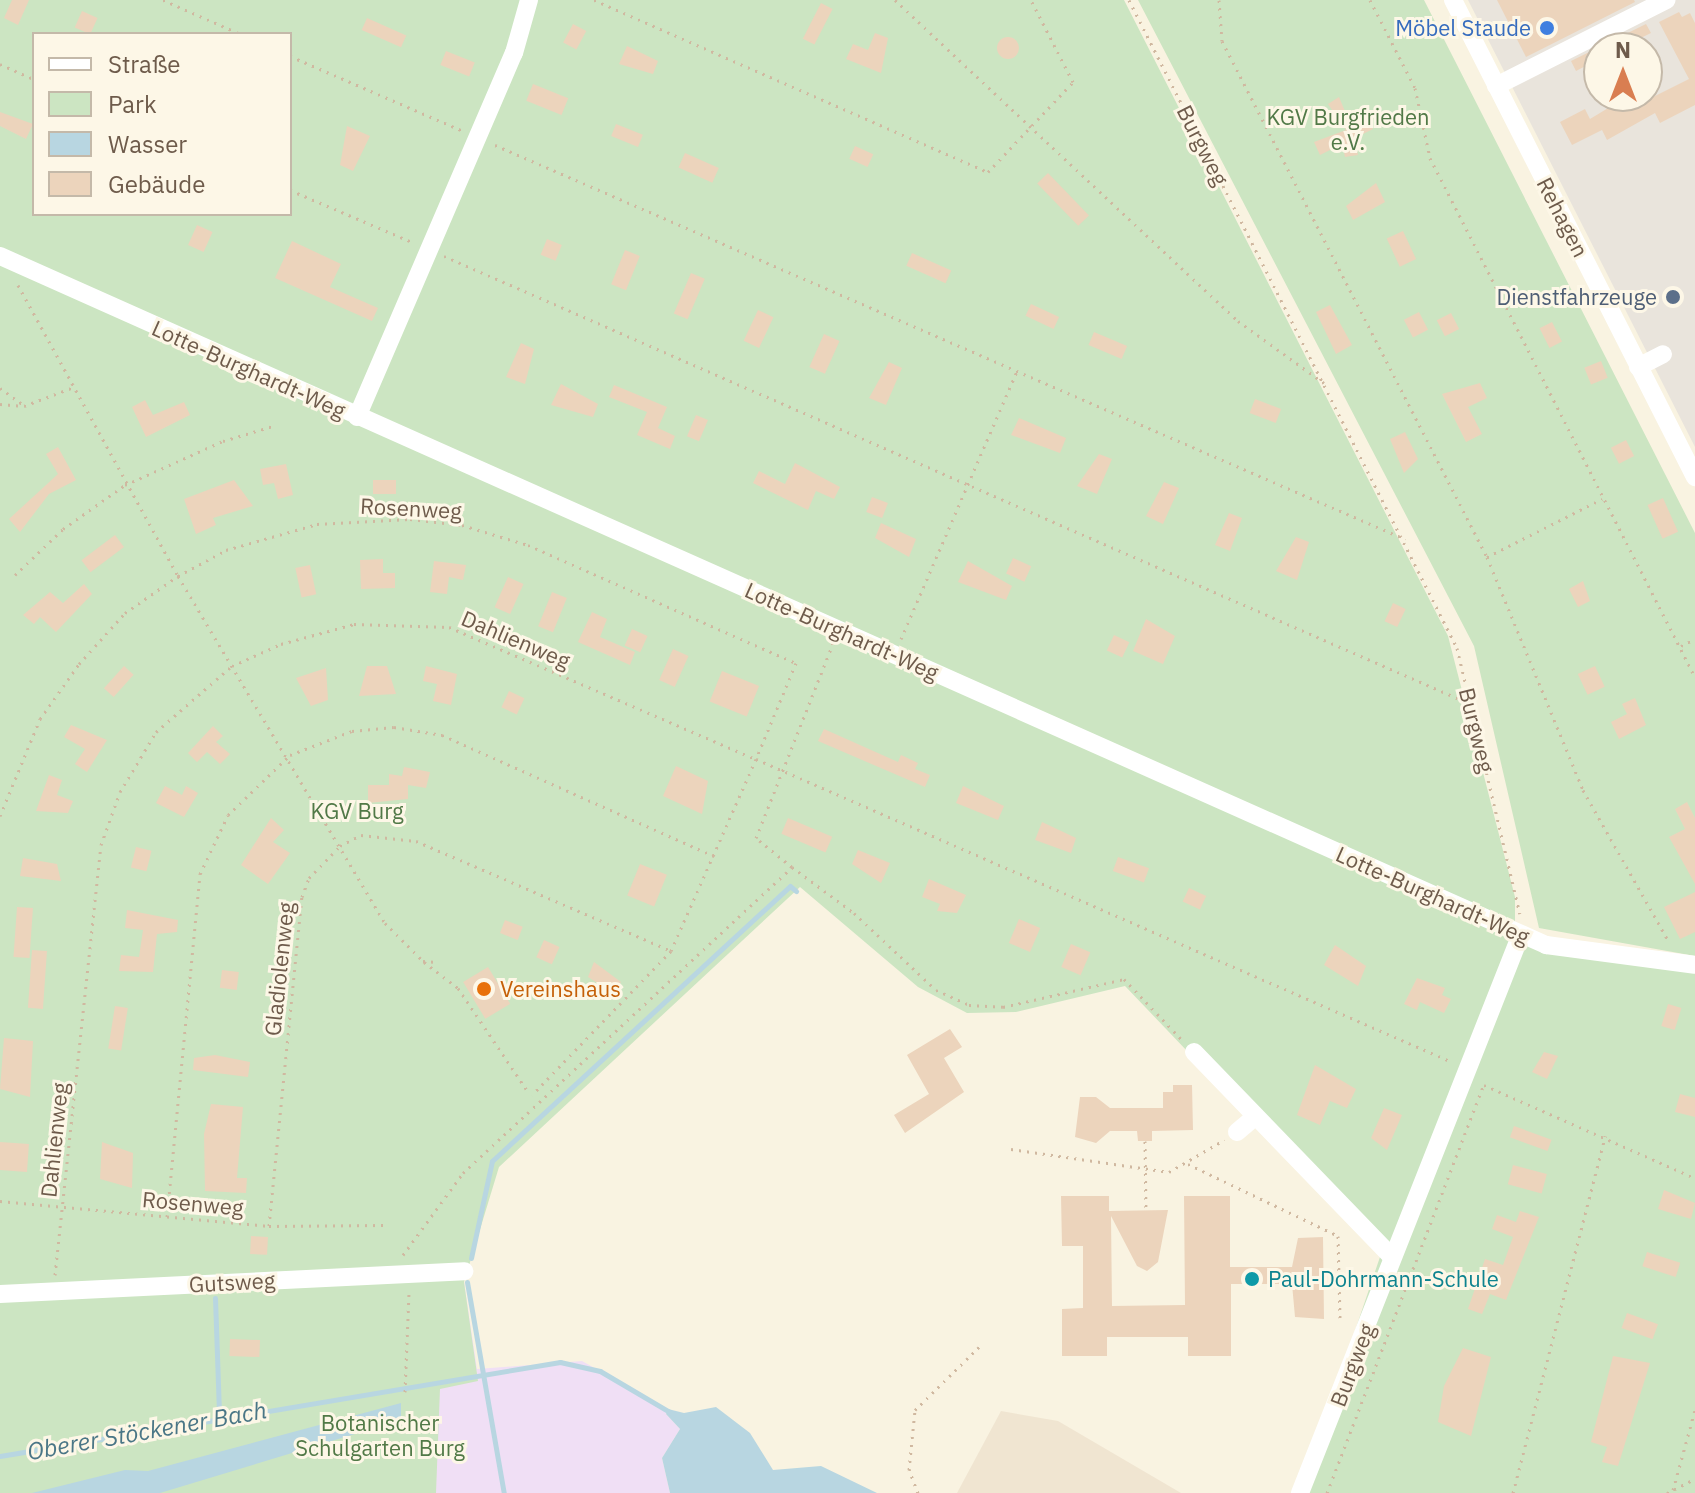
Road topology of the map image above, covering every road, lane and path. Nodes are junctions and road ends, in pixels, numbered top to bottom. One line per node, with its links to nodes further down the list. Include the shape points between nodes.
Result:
1 (163, 0): 11 (path)
2 (529, 0): 17 (street)
3 (594, 0): 16 (path, via 988,172)
4 (895, 0): 16 (path)
5 (1031, 0): 16 (path, via 1073,82)
6 (1129, 0): 24 (path, Burgweg)
7 (1219, 0): 36 (path, via 1222,41)
8 (1370, 0): 34 (path, via 1415,88 1430,158)
9 (1453, 0): 15 (street, Rehagen)
10 (1666, 0): 15 (street)
11 (236, 32)
12 (292, 57): 17 (path)
13 (0, 64): 14 (path)
14 (32, 78)
15 (1496, 86): 22 (street, Rehagen)
16 (1033, 129): 24 (path, via 1238,321)
17 (479, 138): 19 (street); 23 (path)
18 (292, 191): 19 (path)
19 (430, 250): 29 (street); 32 (path)
20 (2, 257): 25 (path); 29 (street, Lotte-Burghardt-Weg)
21 (1663, 354): 22 (street)
22 (1638, 367): 31 (street, Rehagen)
23 (1017, 371): 32 (path); 35 (path)
24 (1327, 385): 35 (path, Burgweg)
25 (74, 387): 28 (path); 33 (path)
26 (0, 388): 28 (path)
27 (0, 404): 28 (path)
28 (24, 406)
29 (357, 417): 39 (street, Lotte-Burghardt-Weg)
30 (273, 426): 33 (path, via 223,441)
31 (1695, 477)
32 (967, 484): 42 (path); 45 (path)
33 (125, 485): 37 (path, via 63,529); 38 (path)
34 (1602, 499): 36 (path); 41 (path)
35 (1405, 539): 45 (path, Burgweg, via 1457,648)
36 (1487, 557): 57 (path, via 1583,790)
37 (15, 575)
38 (178, 576): 43 (path); 47 (path, Rosenweg, via 226,550 317,524 410,519 496,533 796,663); 49 (path, Rosenweg, via 125,613 79,664 40,719)
39 (839, 630): 42 (street, Lotte-Burghardt-Weg); 48 (path)
40 (1695, 639): 41 (path)
41 (1679, 647): 44 (path)
42 (894, 654): 53 (street, Lotte-Burghardt-Weg)
43 (232, 666): 46 (path); 47 (path, Dahlienweg, via 281,644 354,624 449,627); 71 (path, Dahlienweg, via 156,732 120,792 101,845)
44 (1695, 677)
45 (1471, 704): 53 (path, Burgweg, via 1520,906)
46 (290, 755): 50 (path); 51 (path, via 352,731 394,727 442,735); 73 (path, via 228,815 200,874)
47 (756, 759): 48 (path); 51 (path)
48 (784, 770): 52 (path, via 756,838); 59 (path)
49 (0, 816)
50 (340, 846): 54 (path, via 361,835 416,841); 55 (path, via 385,923); 75 (path, Gladiolenweg, via 309,878 302,897)
51 (714, 856): 54 (path)
52 (792, 867): 58 (path, via 854,913 936,990 969,1005 1003,1007 1124,979); 78 (path, via 463,1173)
53 (1521, 934): 57 (street, Lotte-Burghardt-Weg, via 1546,945); 59 (street, Burgweg)
54 (671, 951): 61 (path)
55 (423, 961): 56 (path); 60 (path, via 458,988)
56 (437, 962)
57 (1688, 964)
58 (1194, 1052): 62 (street)
59 (1464, 1068): 76 (street, Burgweg)
60 (526, 1089)
61 (532, 1095)
62 (1255, 1117): 63 (street); 76 (street)
63 (1237, 1132): 67 (path)
64 (1605, 1136): 69 (path); 90 (path, via 1484,1085); 91 (path)
65 (1145, 1141): 68 (path)
66 (1011, 1149): 68 (path)
67 (1188, 1164): 68 (path); 82 (path, via 1338,1236)
68 (1145, 1173): 72 (path)
69 (1695, 1178)
70 (0, 1201): 71 (path, Rosenweg)
71 (62, 1208): 73 (path, Rosenweg); 80 (path, Dahlienweg)
72 (1146, 1211)
73 (167, 1217): 75 (path, Rosenweg)
74 (384, 1225): 75 (path, Rosenweg)
75 (269, 1226)
76 (1392, 1257): 89 (street, Burgweg)
77 (464, 1271): 79 (street, Gutsweg)
78 (392, 1274): 79 (street, Gutsweg); 80 (street, Gutsweg)
79 (412, 1274): 84 (path)
80 (54, 1291): 81 (street, Gutsweg)
81 (0, 1294)
82 (1340, 1318)
83 (981, 1345): 88 (path, via 915,1410 909,1470)
84 (405, 1392)
85 (1695, 1410): 87 (path)
86 (1695, 1479): 87 (path)
87 (1676, 1490): 92 (path)
88 (918, 1493)
89 (1300, 1493)
90 (1327, 1493)
91 (1513, 1493)
92 (1667, 1493)

